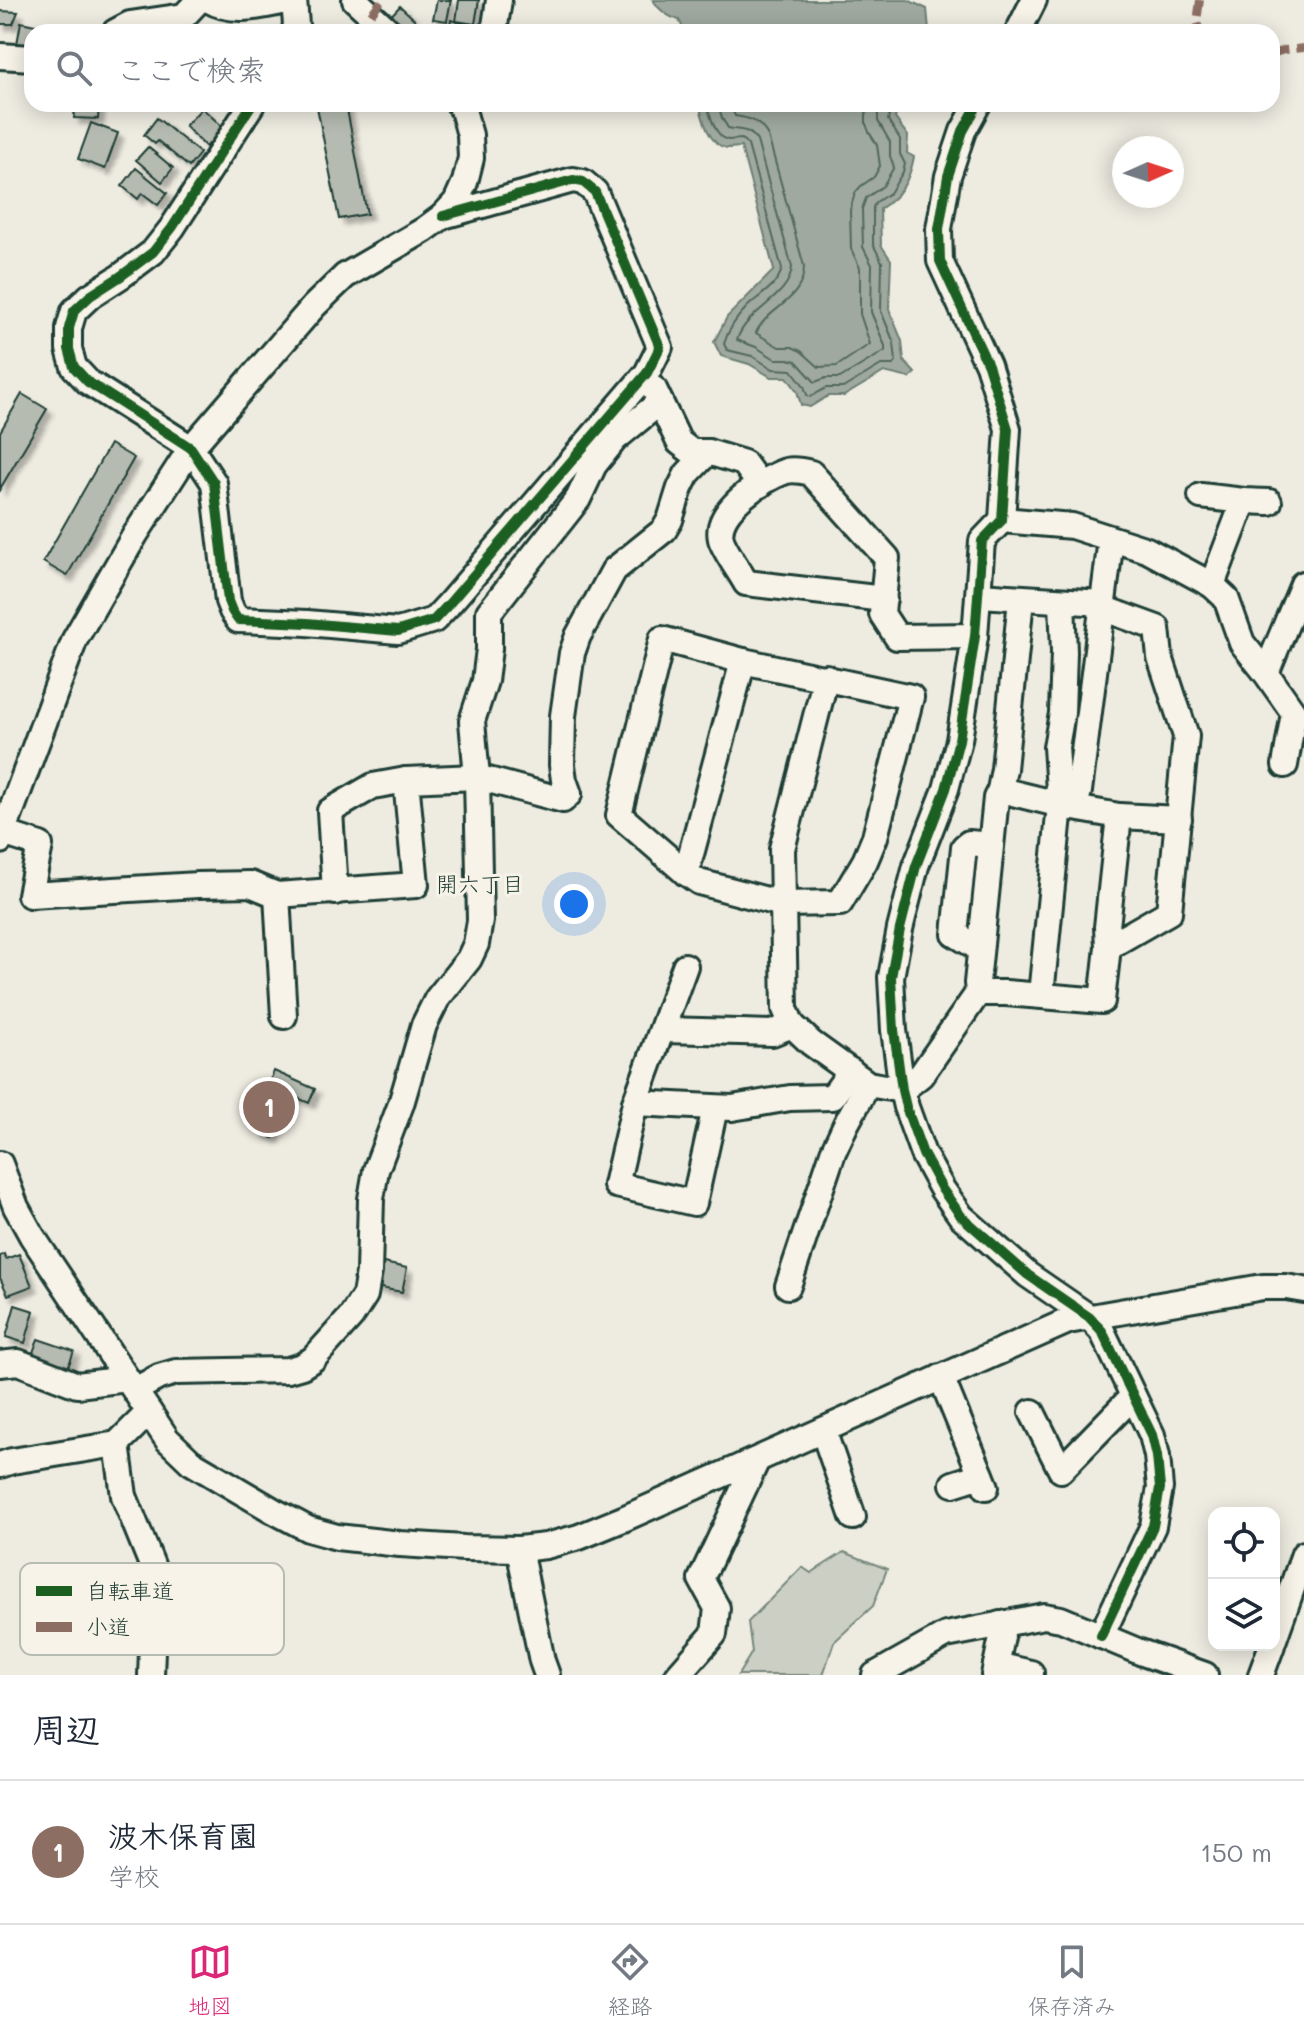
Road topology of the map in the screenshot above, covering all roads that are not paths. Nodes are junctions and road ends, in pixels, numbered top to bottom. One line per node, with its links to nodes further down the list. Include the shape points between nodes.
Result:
1 (199, 0): 7 (street, via 184,16)
2 (209, 0): 3 (street, via 230,8)
3 (293, 0): 8 (street)
4 (355, 0): 9 (street)
5 (499, 0): 10 (street)
6 (1034, 0): 11 (street)
7 (130, 24)
8 (296, 24)
9 (381, 24)
10 (495, 24)
11 (1022, 24)
12 (0, 56): 13 (street)
13 (24, 58)
14 (247, 112): 20 (street, via 153,252 90,296 74,311 69,328 74,367 88,382)
15 (467, 112): 17 (street, via 471,158 456,202)
16 (974, 112): 26 (street, via 948,176 940,261 988,365 1008,429)
17 (443, 216): 18 (street, via 573,180 583,182 595,192 660,347); 20 (street, via 345,276)
18 (647, 373): 19 (street); 20 (street, via 434,620 398,631 238,620 228,601 214,483)
19 (660, 402): 21 (street, via 679,442 692,452); 40 (street, via 615,439 594,465 578,499 489,612 485,681 472,721)
20 (191, 448): 46 (street, via 75,639)
21 (708, 452): 22 (street, via 744,463); 40 (street, via 687,474 664,530 614,570 578,636 563,716 562,765 569,794 563,800)
22 (760, 485): 31 (street, via 788,471 811,473 887,558); 31 (street, via 732,506 722,523 721,539 746,583)
23 (1201, 496): 24 (street)
24 (1244, 501): 25 (street); 29 (street)
25 (1269, 502)
26 (1002, 520): 27 (street, via 1072,526); 30 (street, via 982,541)
27 (1111, 539): 29 (street, via 1147,550); 34 (street)
28 (1303, 584): 37 (street)
29 (1212, 585): 37 (street, via 1226,598 1242,643)
30 (979, 595): 32 (street); 35 (street)
31 (884, 599): 35 (street, via 882,614 897,637)
32 (1021, 599): 33 (street); 42 (street)
33 (1062, 601): 34 (street); 43 (street, via 1062,713 1056,747)
34 (1102, 605): 43 (street, via 1079,791); 45 (street, via 1157,628 1160,657 1186,736)
35 (975, 636): 59 (street, via 959,740 916,866 891,977)
36 (743, 661): 38 (street); 47 (street); 47 (street, via 662,639 619,815)
37 (1266, 673): 39 (street, via 1294,713)
38 (826, 677): 50 (street, via 782,849); 50 (street, via 911,697 875,837 840,903)
39 (1285, 765)
40 (477, 777): 41 (street); 69 (street, via 476,944 424,1025 376,1170 365,1295 325,1347 302,1366 176,1372)
41 (406, 780): 48 (street, via 373,786 330,811); 48 (street, via 416,885)
42 (1000, 790): 43 (street); 53 (street)
43 (1067, 806): 44 (street); 54 (street)
44 (1119, 816): 45 (street); 51 (street)
45 (1179, 819): 51 (street, via 1169,912)
46 (2, 837): 49 (street, via 40,845 30,895 237,884)
47 (686, 873): 50 (street, via 699,882)
48 (335, 892): 49 (street)
49 (277, 895): 55 (street)
50 (782, 904): 56 (street, via 783,995)
51 (1108, 947): 54 (street, via 1102,1001)
52 (685, 966): 57 (street)
53 (978, 993): 54 (street); 59 (street, via 921,1075)
54 (1041, 995)
55 (284, 1016)
56 (792, 1025): 57 (street, via 772,1033); 58 (street)
57 (663, 1030): 60 (street)
58 (860, 1077): 59 (street); 61 (street, via 832,1097); 64 (street)
59 (902, 1090): 66 (street, via 923,1154 961,1216 1028,1275)
60 (635, 1103): 61 (street); 61 (street, via 616,1185 694,1203)
61 (715, 1108)
62 (0, 1164): 69 (street, via 32,1236)
63 (1304, 1268): 65 (street)
64 (788, 1286)
65 (1295, 1289): 66 (street, via 1252,1289)
66 (1089, 1317): 68 (street, via 1068,1321); 70 (street, via 1102,1331)
67 (0, 1364): 69 (street, via 18,1362 77,1385)
68 (941, 1377): 73 (street); 77 (street, via 983,1481)
69 (131, 1385): 71 (street)
70 (1133, 1396): 72 (street, via 1061,1470); 84 (street, via 1152,1435 1160,1488 1153,1526)
71 (149, 1412): 74 (street); 79 (street, via 191,1462 308,1529 400,1544)
72 (1032, 1412)
73 (823, 1430): 75 (street); 78 (street)
74 (117, 1444): 76 (street); 81 (street, via 124,1496)
75 (757, 1460): 79 (street, via 579,1537); 91 (street, via 701,1579 717,1608 714,1634)
76 (0, 1465)
77 (953, 1484)
78 (853, 1517)
79 (519, 1549): 90 (street)
80 (1304, 1554): 82 (street)
81 (151, 1563)
82 (1280, 1622)
83 (1000, 1624): 84 (street, via 1044,1616); 87 (street); 92 (street, via 946,1635)
84 (1101, 1636): 93 (street)
85 (1270, 1651): 94 (street)
86 (152, 1655): 89 (street)
87 (995, 1670): 88 (street)
88 (1031, 1673)
89 (151, 1675)
90 (547, 1675)
91 (678, 1675)
92 (875, 1675)
93 (1205, 1675)
94 (1261, 1675)

